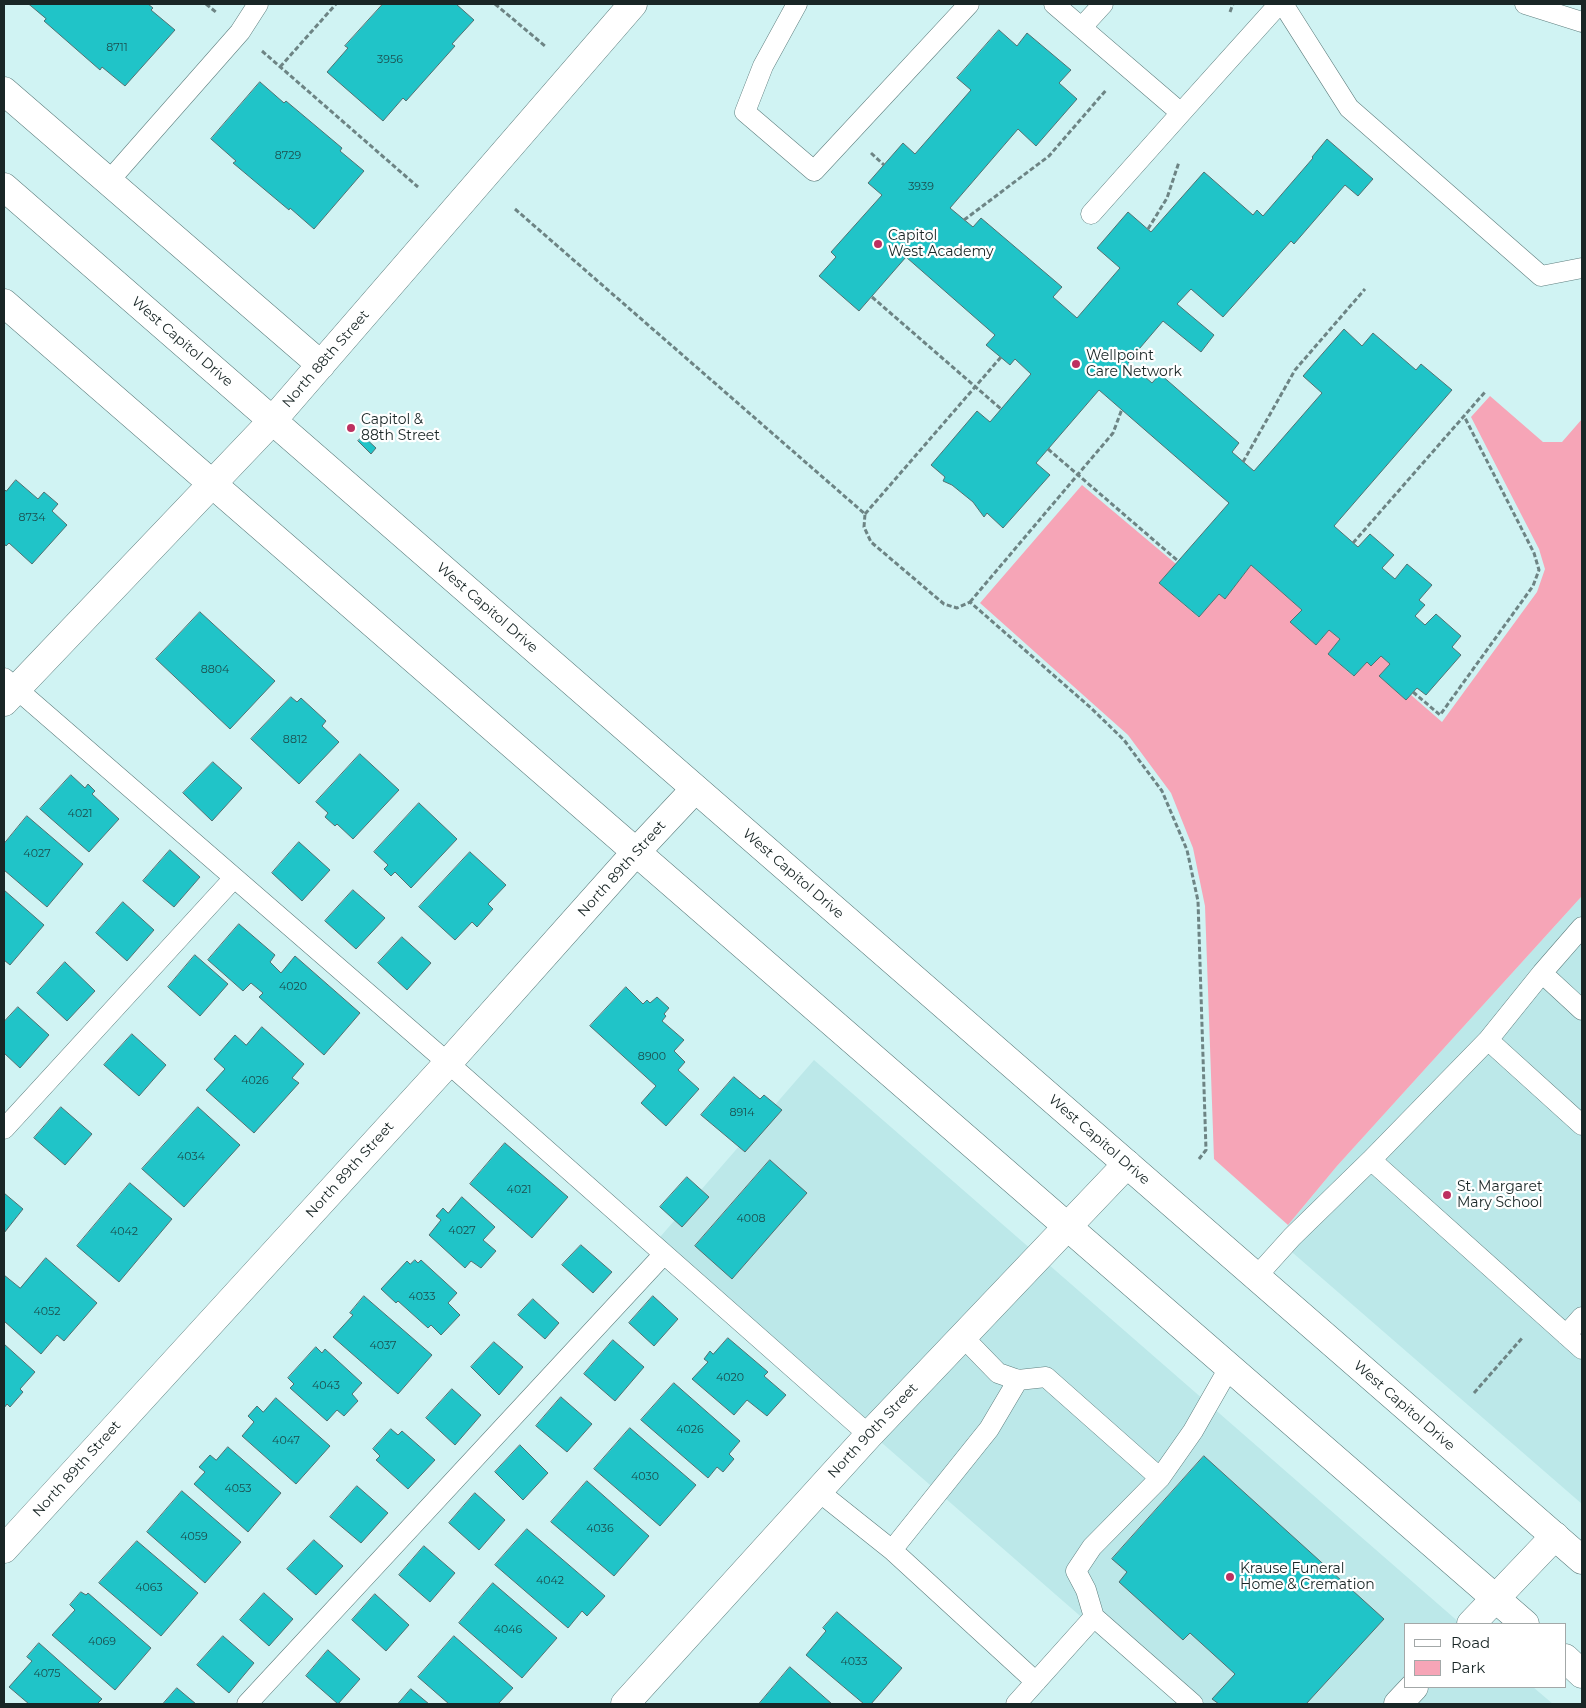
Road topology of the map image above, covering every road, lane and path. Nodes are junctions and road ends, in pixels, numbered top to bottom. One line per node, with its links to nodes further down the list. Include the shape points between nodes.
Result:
1 (206, 4): 15 (path)
2 (258, 4): 15 (lane)
3 (336, 4): 17 (path)
4 (496, 4): 16 (path)
5 (633, 4): 32 (main road, North 88th Street)
6 (797, 4): 7 (lane, via 762,66 745,112 814,171)
7 (969, 4)
8 (1054, 4): 14 (lane)
9 (1102, 4): 14 (lane)
10 (1279, 4): 20 (lane)
11 (1283, 4): 27 (lane, via 1349,108 1541,276)
12 (1525, 4): 13 (lane)
13 (1582, 22)
14 (1082, 27): 20 (lane)
15 (240, 32): 17 (path); 21 (lane)
16 (545, 46)
17 (280, 68): 23 (path)
18 (1110, 86): 26 (path, via 1049,156)
19 (4, 91): 21 (main road)
20 (1181, 113): 25 (lane)
21 (108, 182): 32 (main road)
22 (4, 187): 38 (main road, West Capitol Drive)
23 (418, 187)
24 (515, 209): 43 (path)
25 (1091, 214)
26 (964, 220)
27 (1582, 268)
28 (1365, 288): 40 (path, via 1295,370)
29 (872, 297): 33 (path)
30 (4, 303): 42 (main road)
31 (1001, 357): 33 (path)
32 (320, 365): 38 (main road, North 88th Street)
33 (976, 387): 35 (path); 43 (path)
34 (1485, 392): 37 (path)
35 (1001, 409)
36 (1122, 409): 41 (path, via 1113,433)
37 (1464, 416): 44 (path); 48 (path, via 1534,553 1539,570 1533,586 1440,715)
38 (272, 421): 42 (main road, North 88th Street); 49 (main road, West Capitol Drive)
39 (1048, 449): 41 (path)
40 (1244, 462)
41 (1078, 475): 45 (path); 46 (path)
42 (211, 483): 47 (main road, North 88th Street); 50 (main road)
43 (865, 514): 46 (path, via 864,526 871,542 944,604 957,608)
44 (1353, 543)
45 (1178, 561)
46 (970, 602): 59 (path, via 1124,740 1162,792 1187,850 1198,902 1206,1150)
47 (8, 689): 51 (lane)
48 (1413, 692)
49 (695, 789): 50 (main road, North 89th Street); 61 (main road, West Capitol Drive)
50 (636, 852): 56 (main road, North 89th Street); 62 (main road)
51 (234, 878): 56 (lane); 58 (lane)
52 (1582, 927): 53 (lane)
53 (1542, 973): 54 (lane); 55 (lane)
54 (1582, 1010)
55 (1488, 1040): 57 (lane); 60 (lane)
56 (448, 1063): 63 (lane); 77 (main road, North 89th Street)
57 (1582, 1125)
58 (4, 1129)
59 (1199, 1160)
60 (1371, 1160): 64 (lane); 65 (lane)
61 (1127, 1164): 62 (main road, North 90th Street); 64 (main road, West Capitol Drive)
62 (1067, 1226): 68 (main road, North 90th Street); 70 (main road)
63 (664, 1254): 73 (lane); 88 (lane)
64 (1256, 1277): 76 (main road, West Capitol Drive)
65 (1543, 1314): 67 (lane); 72 (path)
66 (1582, 1317): 67 (lane)
67 (1566, 1334): 69 (lane)
68 (962, 1336): 71 (lane, via 998,1373); 73 (main road, North 90th Street)
69 (1582, 1349)
70 (1229, 1368): 74 (lane); 80 (main road)
71 (1018, 1380): 74 (lane, via 1046,1377); 78 (lane, via 988,1428)
72 (1474, 1393)
73 (869, 1435): 75 (main road, North 90th Street)
74 (1160, 1478): 81 (lane, via 1092,1547 1076,1571 1086,1590)
75 (818, 1491): 78 (lane); 89 (main road, North 90th Street)
76 (1555, 1536): 79 (main road, West Capitol Drive); 80 (main road)
77 (4, 1549)
78 (892, 1550): 86 (lane)
79 (1582, 1560)
80 (1495, 1598): 82 (main road); 83 (main road)
81 (1094, 1618): 86 (lane); 91 (lane)
82 (1472, 1623)
83 (1524, 1623)
84 (1566, 1659): 85 (main road)
85 (1582, 1674)
86 (1036, 1682): 90 (lane)
87 (1413, 1688): 92 (main road)
88 (247, 1704)
89 (625, 1704)
90 (1016, 1704)
91 (1193, 1704)
92 (1398, 1704)

